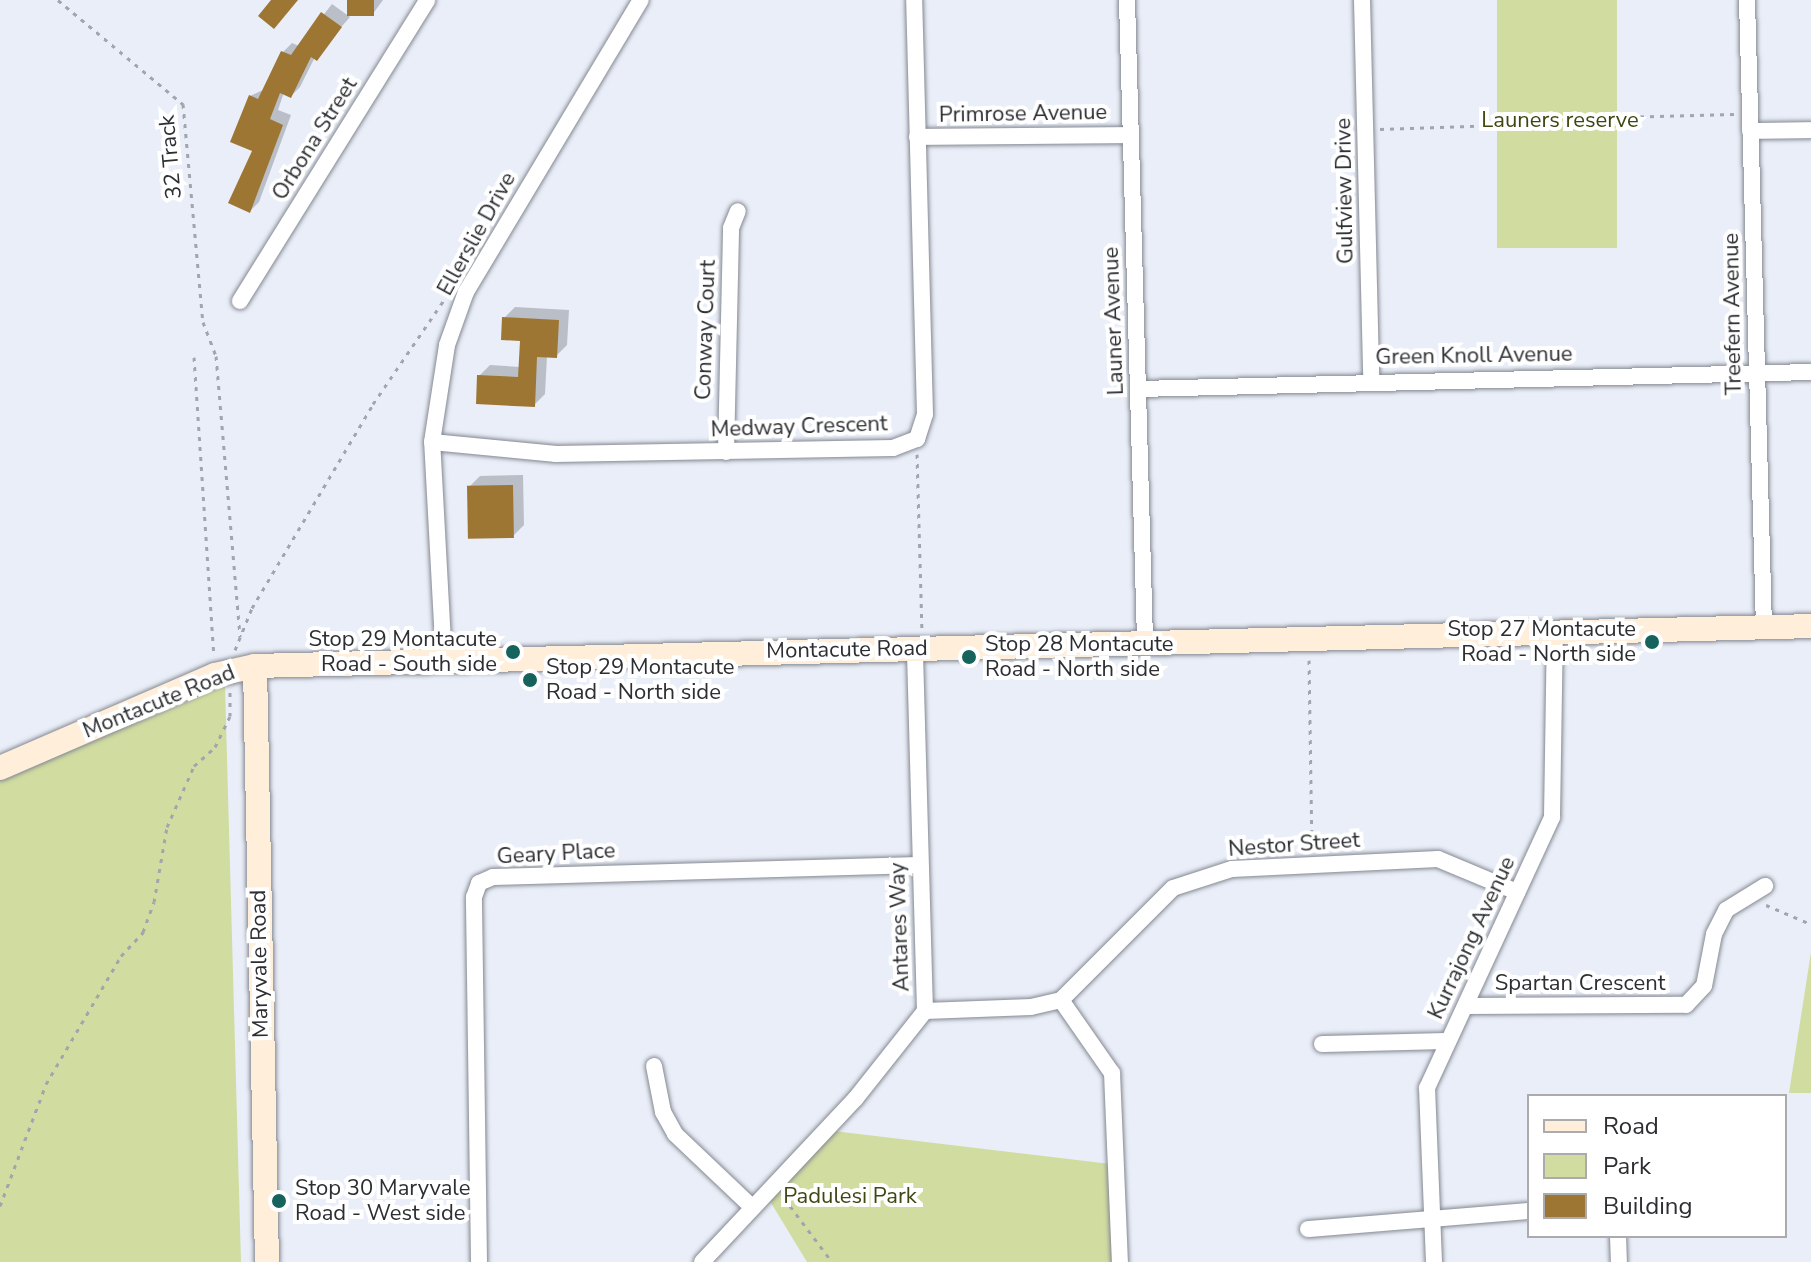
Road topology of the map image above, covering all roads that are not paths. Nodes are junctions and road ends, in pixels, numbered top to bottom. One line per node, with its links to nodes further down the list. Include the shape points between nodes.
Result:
1 (427, 0): 12 (street, Orbona Street)
2 (641, 0): 17 (street, Ellerslie Drive, via 466,292 447,345)
3 (914, 0): 10 (street, Medway Crescent)
4 (1127, 0): 9 (street, Launer Avenue)
5 (1362, 0): 15 (street, Gulfview Drive)
6 (1747, 0): 8 (street, Treefern Avenue)
7 (1811, 130): 8 (street)
8 (1750, 131): 14 (street, Treefern Avenue)
9 (1129, 135): 10 (street, Primrose Avenue); 16 (street, Launer Avenue)
10 (917, 137): 18 (street, Medway Crescent, via 925,414 917,439 893,448)
11 (738, 211): 18 (street, Conway Court, via 731,228)
12 (240, 301)
13 (1811, 372): 14 (street, Green Knoll Avenue)
14 (1757, 373): 15 (street, Green Knoll Avenue); 20 (street, Treefern Avenue)
15 (1371, 380): 16 (street, Green Knoll Avenue)
16 (1139, 389): 22 (street, Launer Avenue)
17 (432, 442): 18 (street, Medway Crescent, via 556,454); 24 (street, Ellerslie Drive)
18 (726, 452)
19 (1811, 626): 20 (main road, Montacute Road)
20 (1764, 627): 21 (main road, Montacute Road)
21 (1555, 631): 22 (main road, Montacute Road); 29 (street, Kurrajong Avenue, via 1555,799 1547,831)
22 (1145, 641): 23 (main road, Montacute Road)
23 (919, 649): 24 (main road, Montacute Road); 27 (street, Antares Way)
24 (444, 661): 25 (main road, Montacute Road)
25 (255, 666): 26 (main road, Montacute Road, via 221,673); 41 (main road, Maryvale Road)
26 (0, 768)
27 (920, 865): 32 (street, Antares Way); 42 (street, Geary Place, via 493,877 479,883 474,897)
28 (1765, 886): 31 (street, Spartan Crescent, via 1726,910 1710,947 1704,986 1686,1005)
29 (1517, 892): 30 (street, Nestor Street, via 1438,859 1245,867 1185,882 1162,897); 31 (street, Kurrajong Avenue)
30 (1061, 1000): 32 (street, via 1031,1007); 44 (street, via 1112,1073)
31 (1466, 1006): 33 (street, Kurrajong Avenue)
32 (925, 1011): 36 (street, Antares Way, via 856,1098)
33 (1448, 1041): 34 (street); 38 (street, Kurrajong Avenue, via 1427,1088)
34 (1322, 1044)
35 (654, 1066): 36 (street, via 663,1112 675,1134)
36 (752, 1207): 43 (street, Antares Way)
37 (1527, 1211): 38 (street)
38 (1433, 1217): 39 (street); 45 (street, Kurrajong Avenue)
39 (1308, 1229)
40 (1618, 1238): 46 (street)
41 (267, 1262)
42 (479, 1262)
43 (702, 1262)
44 (1120, 1262)
45 (1434, 1262)
46 (1619, 1262)

